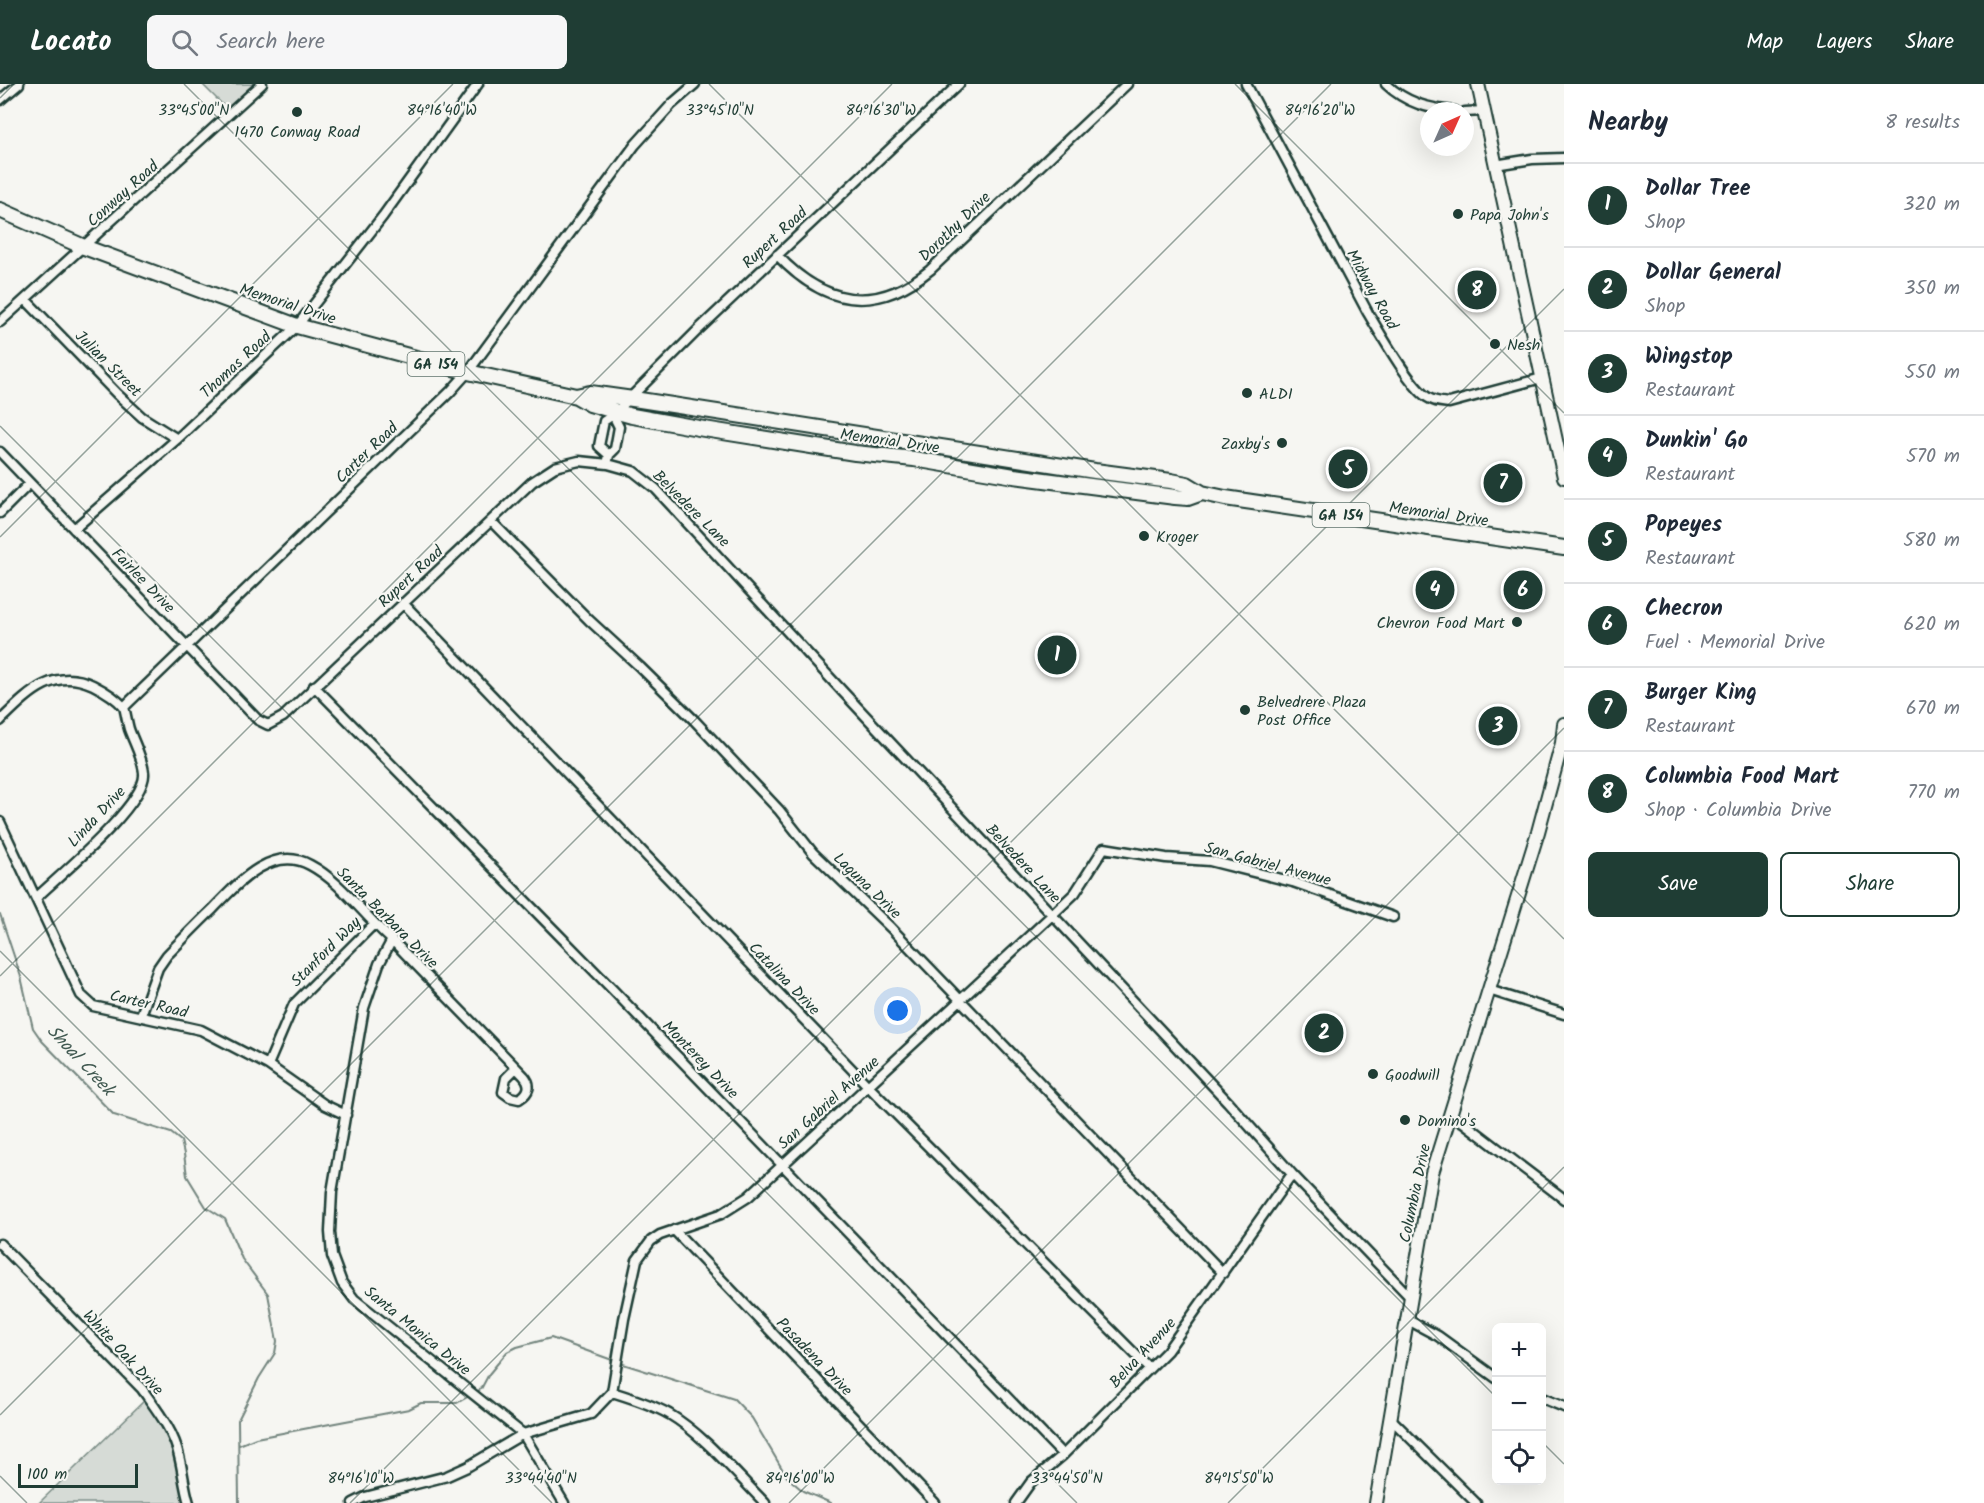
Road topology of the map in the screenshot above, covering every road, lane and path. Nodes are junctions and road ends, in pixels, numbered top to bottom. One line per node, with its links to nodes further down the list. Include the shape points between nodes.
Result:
1 (19, 84): 10 (street)
2 (262, 84): 17 (street, Conway Road)
3 (478, 84): 21 (street, Thomas Road)
4 (695, 84): 22 (street, Carter Road, via 635,146)
5 (959, 84): 18 (street, Rupert Road)
6 (1127, 84): 18 (street, Dorothy Drive, via 930,270 898,291 856,299 835,295 792,271)
7 (1246, 84): 23 (street, Midway Road, via 1368,313 1421,393 1435,402 1449,403)
8 (1386, 84): 11 (street)
9 (1478, 84): 12 (main road)
10 (0, 100)
11 (1420, 105)
12 (1483, 111): 13 (street); 15 (main road)
13 (1474, 112)
14 (1564, 158): 15 (street)
15 (1495, 165): 23 (main road)
16 (0, 210): 17 (main road, Memorial Drive / GA 154)
17 (84, 247): 19 (street, Conway Road); 21 (main road, Memorial Drive / GA 154)
18 (777, 255): 25 (street, Rupert Road)
19 (26, 300): 20 (street, Conway Road); 27 (street, Julian Street, via 117,394 142,417)
20 (0, 322)
21 (297, 326): 22 (main road, Memorial Drive / GA 154); 27 (street, Thomas Road)
22 (468, 372): 24 (main road, Memorial Drive / GA 154); 38 (street, Carter Road)
23 (1542, 378): 30 (main road)
24 (576, 396): 25 (main road, Memorial Drive / GA 154, via 590,393); 26 (main road, Memorial Drive / GA 154)
25 (628, 399): 26 (street, Rupert Road); 32 (main road, Memorial Drive / GA 154, via 1171,481)
26 (615, 413): 29 (street, via 619,427 615,449); 29 (street, Rupert Road, via 604,421 599,446); 32 (main road, Memorial Drive / GA 154, via 1047,481 1188,498)
27 (177, 439): 35 (street, Thomas Road)
28 (0, 452): 31 (street, Fairlee Drive)
29 (608, 459): 34 (street, Rupert Road, via 555,467 532,482); 46 (street, Belvedere Lane, via 633,471 656,489)
30 (1564, 477)
31 (29, 484): 33 (street); 35 (street, Fairlee Drive)
32 (1202, 493): 36 (main road, Memorial Drive / GA 154)
33 (0, 513)
34 (491, 520): 37 (street, Rupert Road); 51 (street, Laguna Drive, via 694,720 813,852)
35 (74, 529): 38 (street, Fairlee Drive)
36 (1564, 548)
37 (403, 603): 39 (street, Rupert Road); 56 (street, Catalina Drive)
38 (186, 646): 40 (street, Carter Road); 43 (street, Fairlee Drive, via 258,720)
39 (314, 687): 43 (street, Rupert Road, via 283,717); 59 (street, Monterey Drive)
40 (124, 707): 41 (street, via 104,690 67,678 40,687); 45 (street, Linda Drive, via 145,774 141,789 104,834)
41 (0, 721)
42 (1564, 724): 50 (main road, Columbia Drive, via 1538,832)
43 (268, 725)
44 (0, 822): 45 (street, Carter Road)
45 (36, 898): 53 (street, Carter Road, via 81,995 93,1006)
46 (1052, 915): 47 (street, San Gabriel Avenue, via 1075,892 1104,848 1166,858 1199,858 1293,882); 51 (street, San Gabriel Avenue); 60 (street, Belvedere Lane)
47 (1394, 917)
48 (374, 924): 49 (street, Santa Barbara Drive); 53 (street, Santa Barbara Drive, via 309,864 291,858 272,861 240,881 167,955 158,968); 54 (street, Stanford Way, via 294,1004)
49 (392, 940): 55 (street, Santa Barbara Drive); 57 (street, Santa Monica Drive, via 364,1008)
50 (1489, 990): 52 (street); 58 (main road, Columbia Drive)
51 (960, 1000): 56 (street, San Gabriel Avenue); 64 (street, Laguna Drive)
52 (1564, 1014)
53 (141, 1015): 54 (street, Carter Road, via 201,1030)
54 (268, 1065): 57 (street, Carter Road)
55 (516, 1068)
56 (868, 1086): 59 (street, San Gabriel Avenue); 67 (street, Catalina Drive)
57 (345, 1115): 73 (street, Santa Monica Drive, via 332,1192 330,1232 332,1256 342,1283 354,1299 386,1326)
58 (1449, 1117): 61 (street, via 1462,1122); 65 (main road, Columbia Drive, via 1432,1173)
59 (781, 1165): 62 (street, San Gabriel Avenue, via 748,1197 721,1214); 74 (street, Monterey Drive)
60 (1292, 1174): 64 (street, Belva Avenue); 65 (street, Belvedere Lane)
61 (1564, 1199)
62 (674, 1230): 69 (street, San Gabriel Avenue, via 651,1241 637,1260); 79 (street, Pasadena Drive)
63 (0, 1244): 75 (street, White Oak Drive, via 147,1395 174,1440)
64 (1223, 1273): 67 (street, Belva Avenue, via 1182,1333)
65 (1410, 1297): 66 (main road, Columbia Drive)
66 (1408, 1320): 68 (street); 72 (main road, Columbia Drive)
67 (1149, 1368): 74 (street, Belva Avenue)
68 (1496, 1377)
69 (612, 1392): 73 (street, via 591,1414); 78 (street, via 648,1404 690,1428)
70 (1546, 1400): 71 (street)
71 (1564, 1407)
72 (1390, 1418): 81 (main road, Columbia Drive); 82 (street)
73 (523, 1434): 76 (street, via 447,1476); 77 (street, Santa Monica Drive)
74 (1063, 1455): 80 (street, Belva Avenue, via 1031,1482)
75 (189, 1503)
76 (353, 1503)
77 (564, 1503)
78 (765, 1503)
79 (935, 1503)
80 (1016, 1503)
81 (1376, 1503)
82 (1476, 1503)

